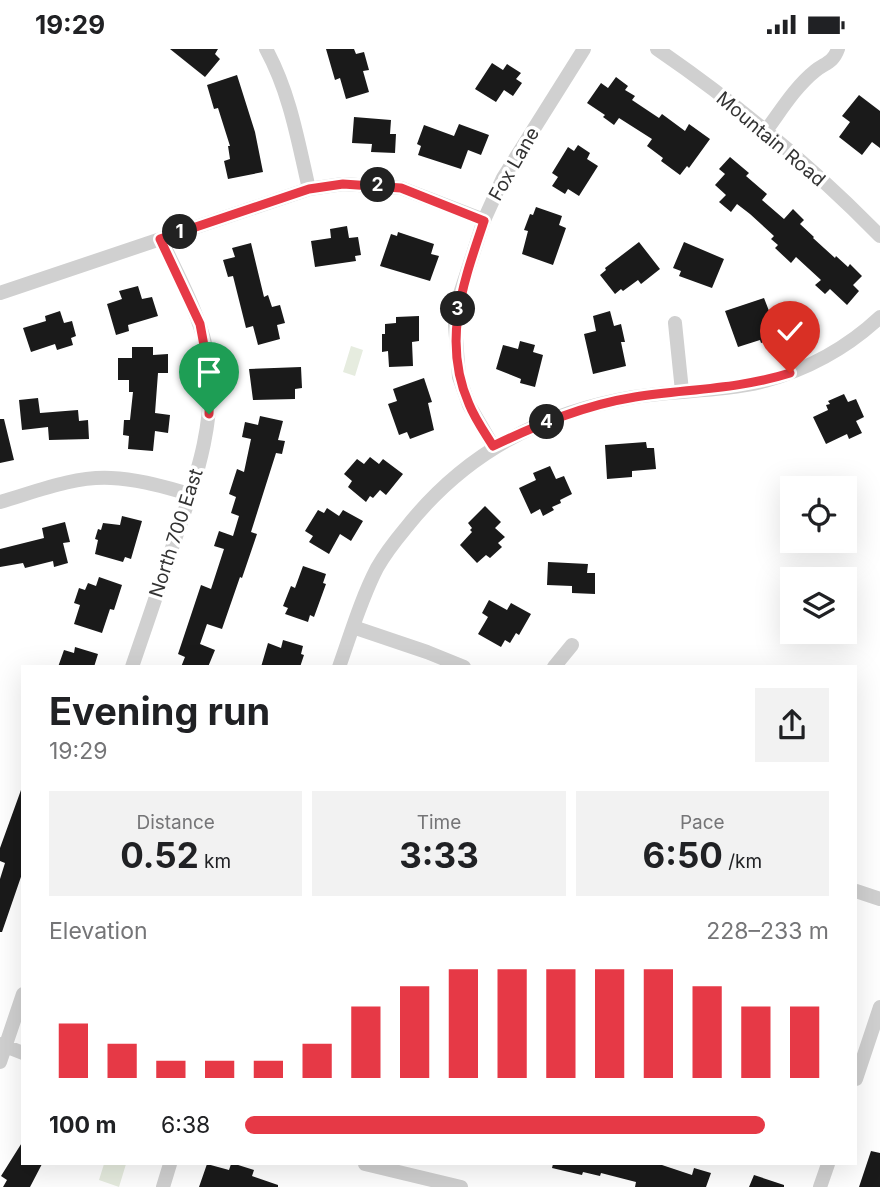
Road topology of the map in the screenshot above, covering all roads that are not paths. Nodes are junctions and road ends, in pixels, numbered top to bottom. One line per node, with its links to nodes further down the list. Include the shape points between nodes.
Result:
1 (266, 49): 6 (street, via 289,102)
2 (584, 49): 7 (street, Fox Lane, via 503,178)
3 (657, 49): 5 (street, Mountain Road)
4 (838, 49): 5 (street, via 827,66 805,81)
5 (765, 132): 8 (street, Mountain Road)
6 (309, 189): 7 (street, via 343,184 401,188); 9 (street)
7 (484, 221): 14 (street, Fox Lane, via 460,294 456,353 469,405)
8 (880, 236)
9 (160, 239): 10 (street); 15 (street, North 700 East, via 200,324 210,378 204,446)
10 (0, 293)
11 (880, 317): 13 (street, via 838,349 790,373 755,383)
12 (675, 323): 13 (street)
13 (682, 391): 14 (street, via 592,406)
14 (493, 446): 17 (street, via 441,489 395,541 369,585)
15 (190, 495): 16 (street, via 110,478 58,485); 19 (street, North 700 East)
16 (0, 502)
17 (353, 627): 20 (street); 21 (street)
18 (572, 645): 22 (street)
19 (133, 665)
20 (340, 665)
21 (458, 665)
22 (556, 665)
23 (857, 891): 24 (street)
24 (880, 899)
25 (21, 999): 27 (street)
26 (880, 1007): 30 (street)
27 (3, 1045): 28 (street); 29 (street)
28 (21, 1052)
29 (0, 1062)
30 (857, 1077)
31 (170, 1165): 35 (street)
32 (373, 1165): 34 (street)
33 (828, 1165): 37 (street)
34 (404, 1169): 36 (street)
35 (163, 1187)
36 (461, 1187)
37 (820, 1187)

